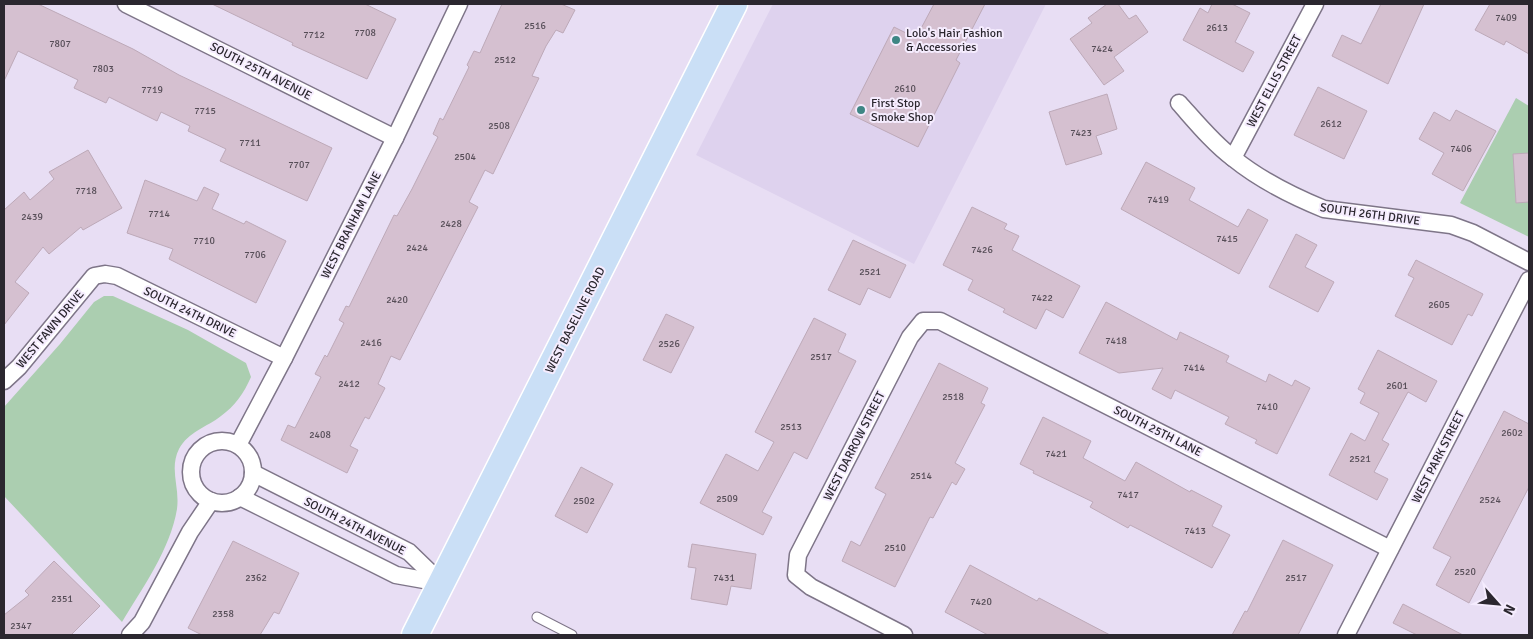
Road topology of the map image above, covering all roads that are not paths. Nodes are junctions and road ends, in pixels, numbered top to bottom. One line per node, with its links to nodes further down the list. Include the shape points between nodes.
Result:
1 (126, 4): 6 (street, SOUTH 25TH AVENUE)
2 (459, 4): 6 (street, WEST BRANHAM LANE)
3 (734, 4): 19 (main road, WEST BASELINE ROAD)
4 (1315, 4): 7 (street, WEST ELLIS STREET)
5 (1179, 103): 7 (street, SOUTH 26TH DRIVE)
6 (395, 138): 12 (street, WEST BRANHAM LANE)
7 (1233, 158): 8 (street, SOUTH 26TH DRIVE, via 1289,194 1324,209 1451,225)
8 (1529, 262)
9 (94, 276): 12 (street, SOUTH 24TH DRIVE, via 118,276); 13 (street, WEST FAWN DRIVE)
10 (1529, 280): 18 (street, WEST PARK STREET)
11 (923, 321): 18 (street, SOUTH 25TH LANE, via 940,321); 24 (street, WEST DARROW STREET, via 910,337 798,555 796,575 811,587)
12 (284, 358): 14 (street, WEST BRANHAM LANE)
13 (4, 381)
14 (238, 445): 15 (street, via 250,457); 17 (street, via 218,440 208,443 193,458 190,468 192,483)
15 (253, 473): 16 (street, via 249,487); 19 (street, SOUTH 24TH AVENUE, via 408,552)
16 (240, 497): 17 (street, via 231,502); 19 (street, SOUTH 24TH AVENUE, via 396,575)
17 (211, 502): 21 (street, via 190,532 142,622)
18 (1390, 549): 25 (street, WEST PARK STREET)
19 (441, 583): 22 (main road, WEST BASELINE ROAD)
20 (537, 618): 23 (lane)
21 (130, 635)
22 (415, 635)
23 (572, 635)
24 (904, 635)
25 (1346, 635)

